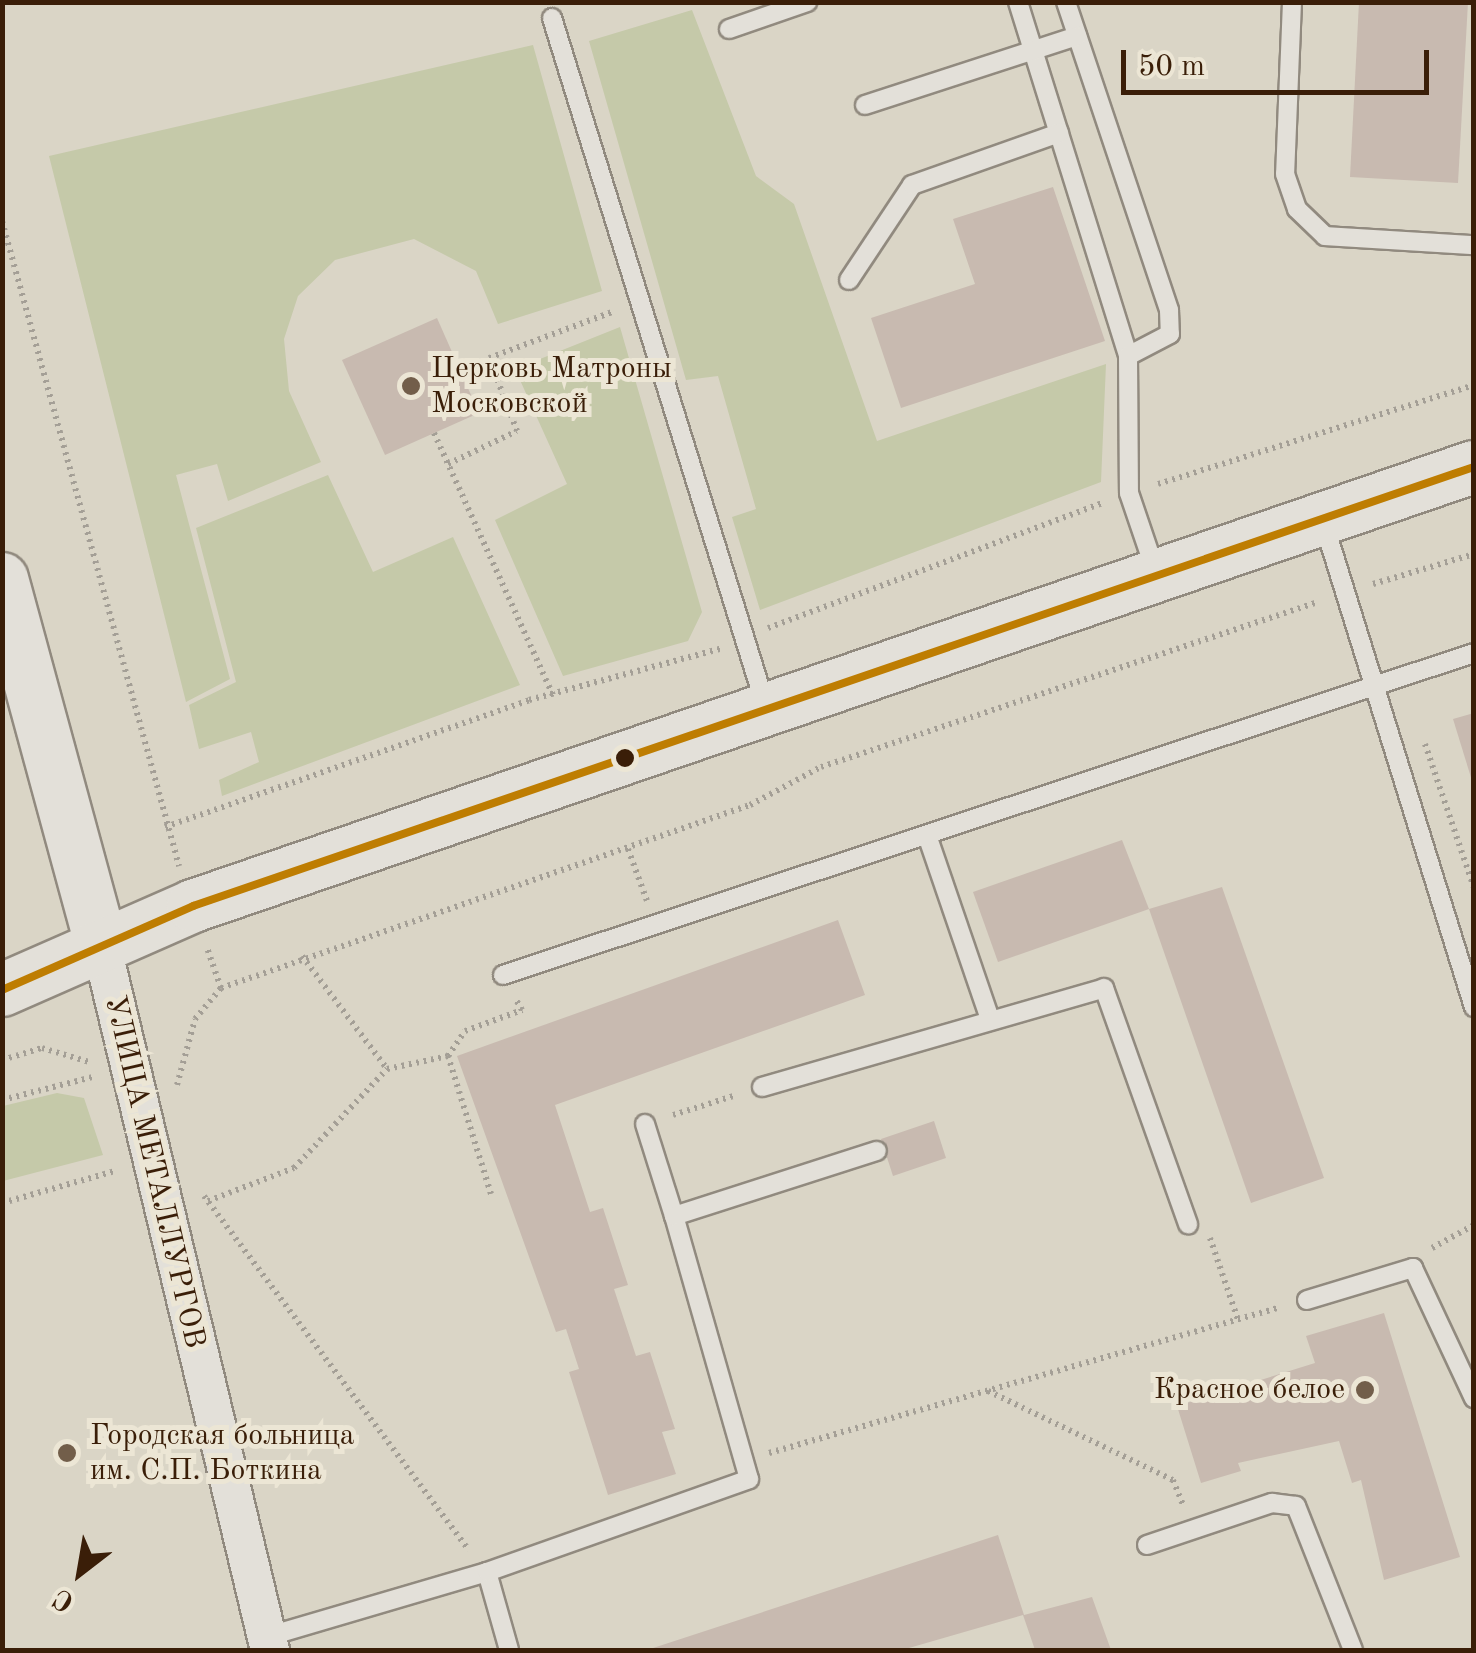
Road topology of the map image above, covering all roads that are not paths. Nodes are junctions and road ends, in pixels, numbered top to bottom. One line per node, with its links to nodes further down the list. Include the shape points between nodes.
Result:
1 (806, 2): 6 (lane)
2 (1018, 2): 8 (lane)
3 (1066, 2): 7 (lane)
4 (1292, 2): 11 (lane, via 1284,174 1297,209 1325,236)
5 (552, 18): 20 (lane)
6 (729, 29)
7 (1077, 36): 8 (lane); 13 (lane, via 1169,310 1170,334)
8 (1034, 50): 9 (lane); 10 (lane)
9 (865, 105)
10 (1060, 133): 12 (lane, via 912,186); 13 (lane)
11 (1474, 245)
12 (849, 280)
13 (1128, 356): 16 (lane, via 1130,493)
14 (1474, 467): 15 (main road)
15 (1321, 514): 16 (main road); 19 (lane)
16 (1155, 570): 20 (main road)
17 (2, 579): 22 (main road, УЛИЦА МЕТАЛЛУРГОВ)
18 (1474, 653): 19 (lane)
19 (1373, 682): 21 (lane); 25 (lane)
20 (764, 704): 22 (main road)
21 (928, 838): 23 (lane); 26 (lane)
22 (101, 944): 24 (main road); 36 (street, УЛИЦА МЕТАЛЛУРГОВ)
23 (504, 975)
24 (2, 990)
25 (1474, 1007)
26 (990, 1019): 27 (lane); 31 (lane, via 1104,988)
27 (762, 1087)
28 (645, 1124): 30 (lane)
29 (877, 1151): 30 (lane)
30 (674, 1216): 35 (lane, via 749,1480)
31 (1188, 1224)
32 (1306, 1300): 33 (lane, via 1413,1268)
33 (1474, 1398)
34 (1147, 1545): 38 (lane, via 1272,1502 1296,1506)
35 (487, 1572): 36 (lane); 37 (lane)
36 (268, 1644)
37 (509, 1650)
38 (1353, 1650)

